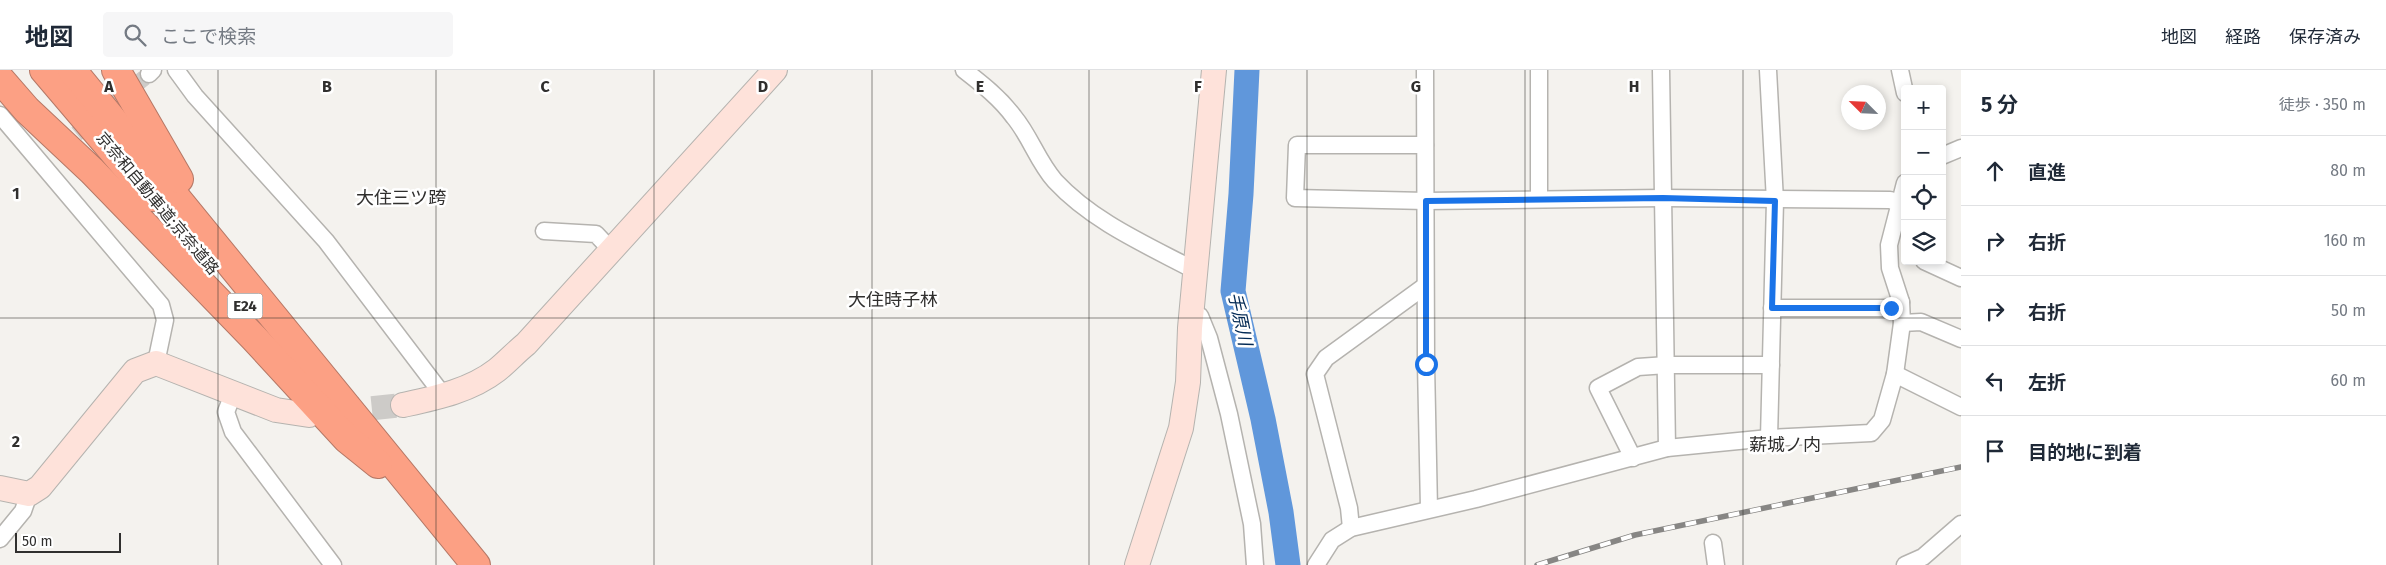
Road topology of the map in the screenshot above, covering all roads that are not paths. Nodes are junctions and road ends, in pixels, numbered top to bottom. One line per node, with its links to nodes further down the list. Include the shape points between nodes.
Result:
1 (44, 70): 53 (highway, 京奈和自動車道;京奈道路 / E24)
2 (72, 70): 38 (highway, 京奈和自動車道;京奈道路 / E24)
3 (116, 70): 38 (highway, via 175,174)
4 (176, 70): 46 (street, via 195,96 326,241)
5 (775, 70): 29 (street)
6 (964, 70): 32 (street, via 991,91 1015,117 1054,180 1073,198 1118,230)
7 (1214, 70): 32 (street)
8 (1425, 70): 16 (street)
9 (1539, 70): 22 (street)
10 (1662, 70): 21 (street)
11 (1768, 70): 25 (street)
12 (1900, 70): 14 (street)
13 (0, 79): 53 (highway, via 254,338 347,439)
14 (1903, 85)
15 (0, 115): 20 (street)
16 (1425, 145): 24 (street); 24 (street, via 1297,145 1295,198)
17 (1961, 148): 19 (street)
18 (54, 152): 20 (street)
19 (1946, 154)
20 (42, 163): 41 (street, via 162,305 165,320)
21 (1663, 198): 22 (street); 25 (street); 42 (street)
22 (1539, 199): 24 (street)
23 (1901, 199): 26 (street)
24 (1426, 201): 34 (street)
25 (1775, 201): 26 (street, via 1890,200); 36 (street)
26 (1900, 203): 28 (street)
27 (544, 231): 29 (street, via 596,234)
28 (1889, 245): 30 (street); 35 (street, via 1890,268)
29 (611, 250): 46 (street, via 526,344 497,370 470,386)
30 (1901, 250)
31 (1933, 265): 33 (street)
32 (1196, 271): 37 (street)
33 (1961, 278)
34 (1426, 286): 56 (street); 58 (street, via 1326,358 1315,374 1349,508)
35 (1901, 302): 36 (street, via 1891,308); 39 (street)
36 (1772, 308): 43 (street)
37 (1191, 312): 65 (street, via 1188,382 1181,428); 66 (street, via 1200,316 1209,338 1229,414 1252,524)
38 (275, 318): 59 (highway, 京奈和自動車道;京奈道路 / E24)
39 (1902, 324): 40 (street, via 1921,322); 44 (street)
40 (1961, 339)
41 (156, 363): 45 (street); 55 (street, via 135,371 40,487)
42 (1667, 365): 43 (street); 51 (street); 52 (street, via 1638,367 1598,388)
43 (1771, 365): 50 (street)
44 (1895, 374): 48 (street); 50 (street, via 1882,420 1871,433)
45 (233, 394): 49 (street, via 276,410); 63 (street, via 226,412 233,432)
46 (443, 395): 47 (street)
47 (403, 405)
48 (1961, 406)
49 (309, 416)
50 (1770, 438): 51 (street)
51 (1667, 448): 52 (street)
52 (1633, 458): 56 (street)
53 (393, 476): 59 (highway, 京奈和自動車道;京奈道路 / E24)
54 (0, 488): 55 (street)
55 (29, 494): 60 (street, via 24,511)
56 (1429, 509): 58 (street)
57 (1961, 524): 62 (street)
58 (1351, 528): 67 (street, via 1332,540)
59 (452, 537): 64 (highway, 京奈和自動車道;京奈道路 / E24)
60 (0, 539)
61 (1713, 543): 68 (street)
62 (1928, 561): 69 (street)
63 (333, 565)
64 (476, 565)
65 (1137, 565)
66 (1255, 565)
67 (1316, 565)
68 (1716, 565)
69 (1905, 565)

